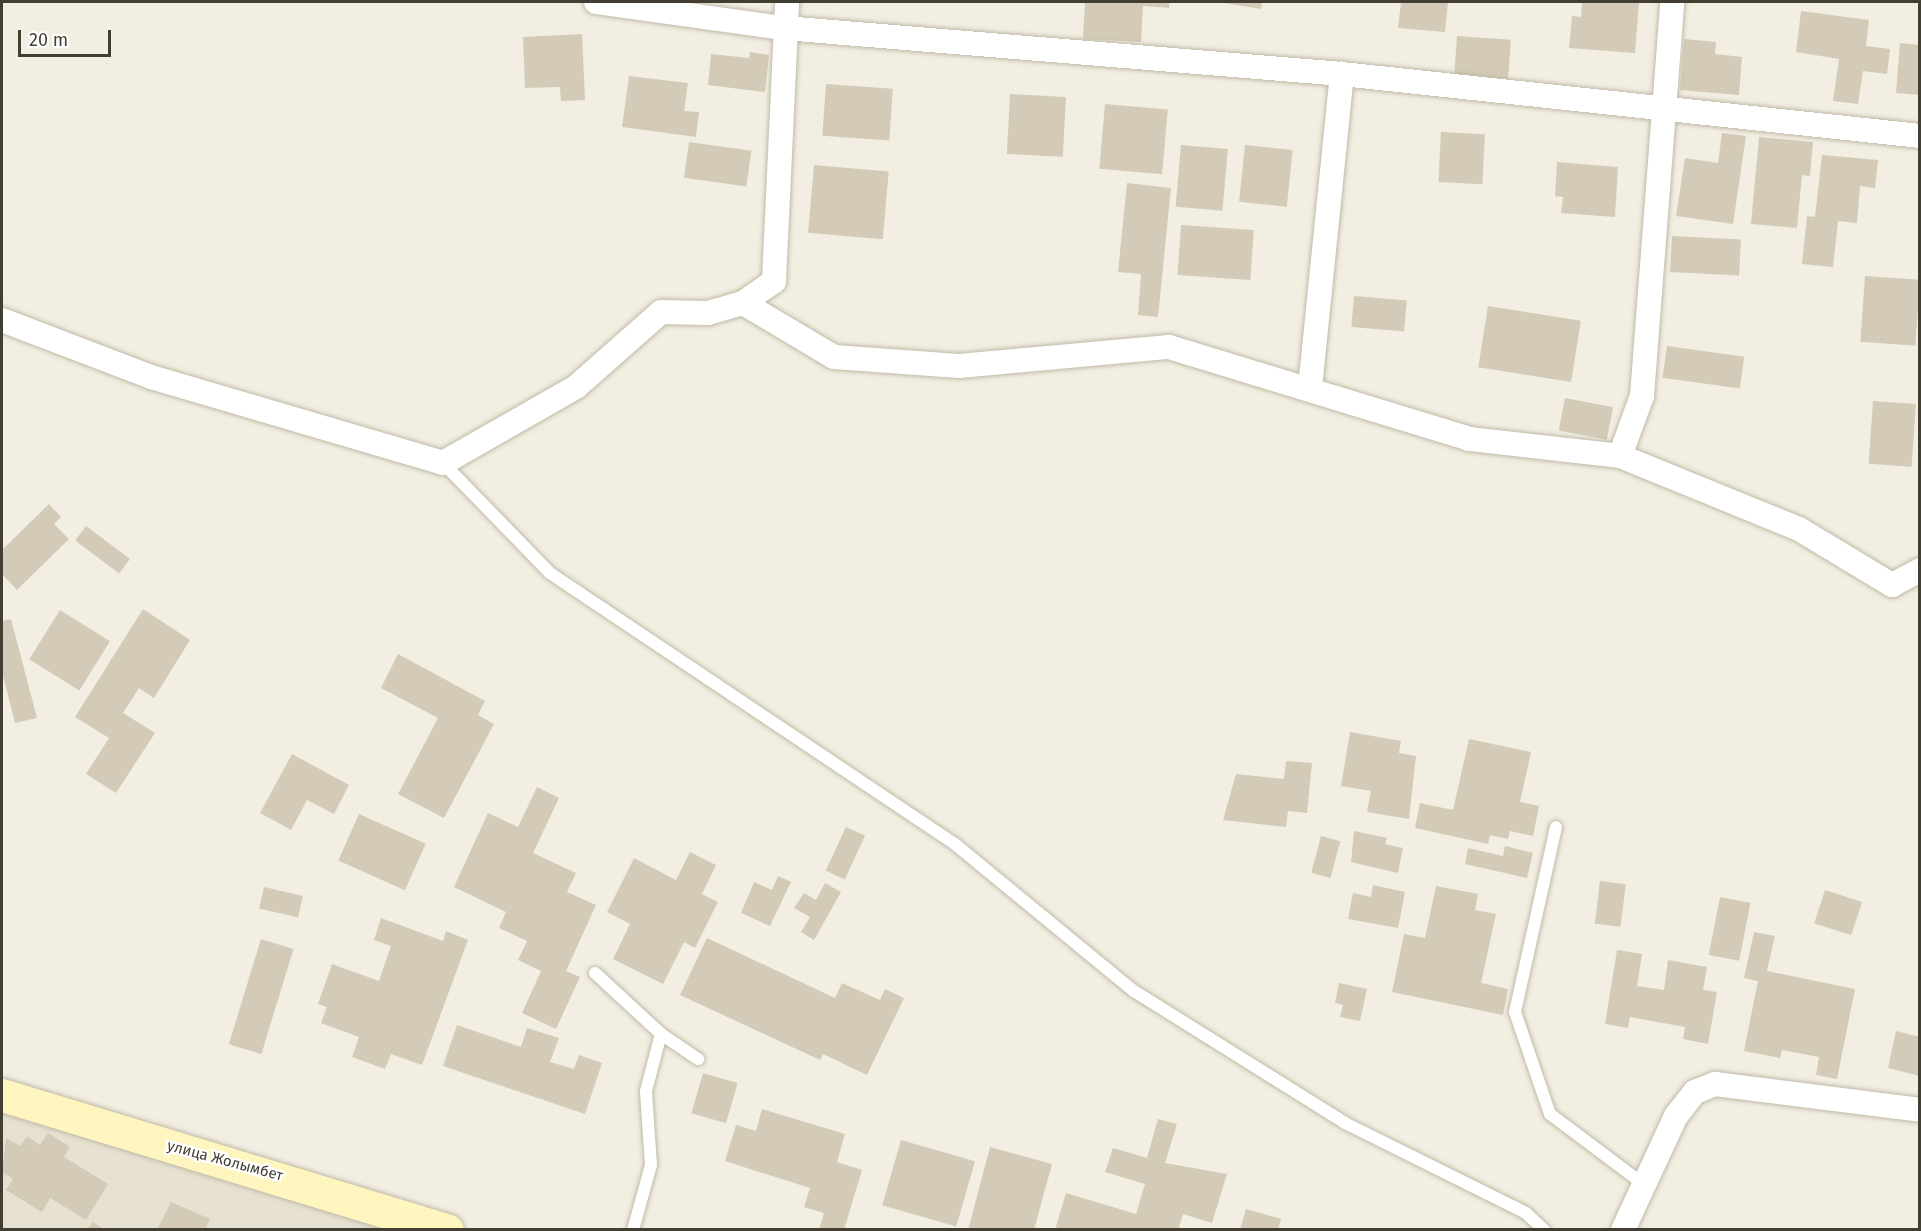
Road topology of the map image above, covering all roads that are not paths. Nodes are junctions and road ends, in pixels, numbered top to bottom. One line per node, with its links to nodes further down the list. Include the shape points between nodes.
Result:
1 (596, 2): 4 (street)
2 (787, 2): 4 (street)
3 (1672, 2): 6 (street)
4 (784, 28): 5 (street); 8 (street, via 774,281)
5 (1342, 74): 6 (street); 10 (street)
6 (1662, 111): 7 (street); 11 (street, via 1642,396)
7 (1920, 136)
8 (743, 303): 10 (street, via 834,357 959,366 1169,347); 12 (street, via 708,313 661,312 576,387)
9 (2, 320): 12 (street, via 151,377)
10 (1311, 388): 11 (street, via 1469,440)
11 (1620, 456): 13 (street, via 1799,529 1892,585)
12 (443, 463): 23 (lane, via 550,573 956,844 1134,992 1345,1123 1526,1213)
13 (1920, 570)
14 (1556, 827): 20 (lane, via 1515,1012 1550,1114)
15 (595, 973): 16 (lane)
16 (661, 1034): 17 (lane); 22 (lane, via 646,1091 651,1164)
17 (698, 1059)
18 (2, 1095): 21 (street, улица Жолымбет)
19 (1920, 1110): 20 (street, via 1716,1084 1695,1092 1676,1116)
20 (1642, 1183): 24 (street)
21 (447, 1230)
22 (633, 1230)
23 (1544, 1230)
24 (1623, 1230)

